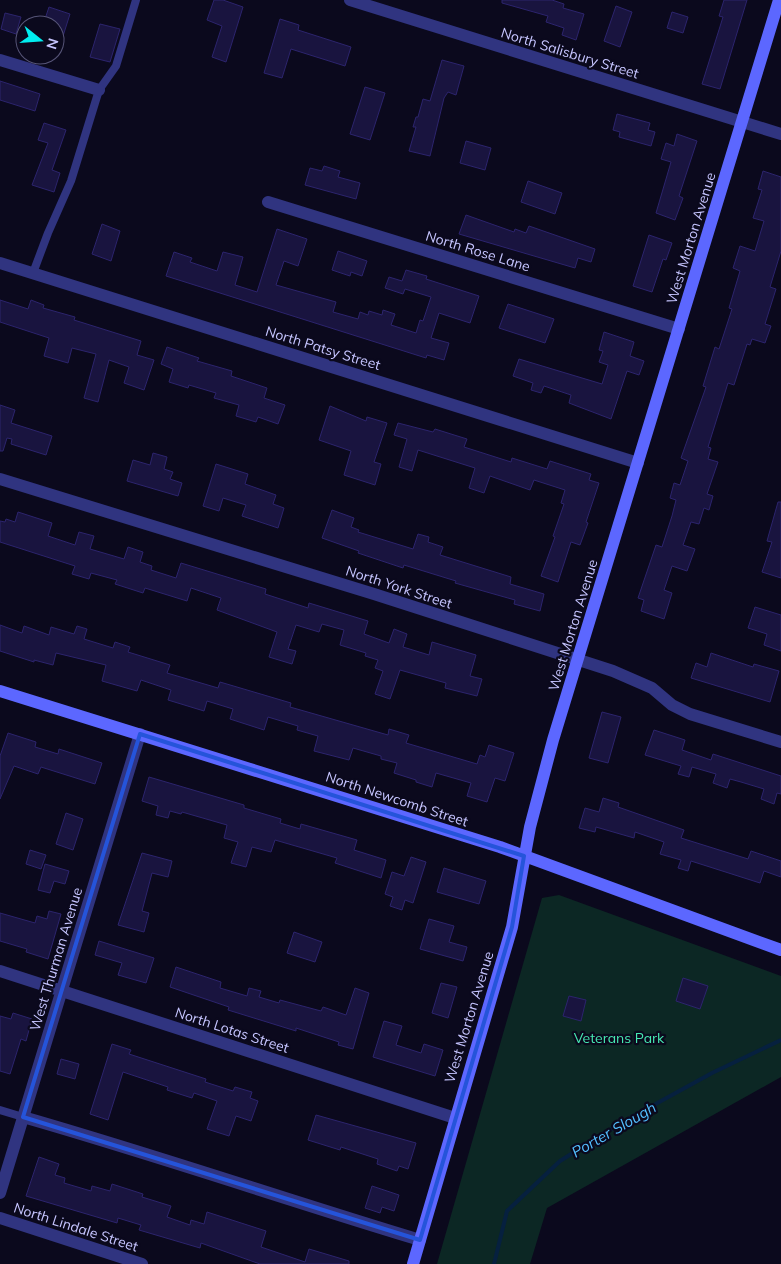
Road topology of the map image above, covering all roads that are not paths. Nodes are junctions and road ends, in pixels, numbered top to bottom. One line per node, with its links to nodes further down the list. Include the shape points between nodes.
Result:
1 (136, 0): 5 (lane, via 116,66)
2 (350, 0): 6 (street, North Salisbury Street)
3 (778, 0): 6 (main road, West Morton Avenue)
4 (0, 60): 5 (street)
5 (99, 90): 10 (lane, via 71,181)
6 (741, 122): 7 (street, North Salisbury Street); 11 (main road, West Morton Avenue)
7 (781, 134)
8 (268, 202): 11 (street, North Rose Lane)
9 (0, 263): 10 (street, North Patsy Street)
10 (34, 273): 12 (street, North Patsy Street)
11 (679, 329): 12 (main road, West Morton Avenue)
12 (638, 463): 14 (main road, West Morton Avenue)
13 (0, 479): 14 (street, North York Street)
14 (578, 659): 17 (street, North York Street, via 638,680 690,714); 18 (main road, West Morton Avenue, via 540,788)
15 (0, 691): 16 (main road, North Newcomb Street)
16 (140, 734): 18 (main road, North Newcomb Street); 21 (street, West Thurman Avenue)
17 (781, 742)
18 (524, 856): 19 (main road, North Newcomb Street); 24 (main road, West Morton Avenue, via 512,927)
19 (781, 950)
20 (0, 971): 21 (street, North Lotas Street)
21 (62, 990): 23 (street, West Thurman Avenue); 24 (street, North Lotas Street)
22 (0, 1110): 23 (lane)
23 (23, 1117): 25 (street, West Thurman Avenue); 27 (street)
24 (455, 1118): 27 (main road, West Morton Avenue)
25 (0, 1193)
26 (0, 1218): 28 (street, North Lindale Street)
27 (420, 1240): 29 (main road, West Morton Avenue)
28 (142, 1264)
29 (413, 1264)

